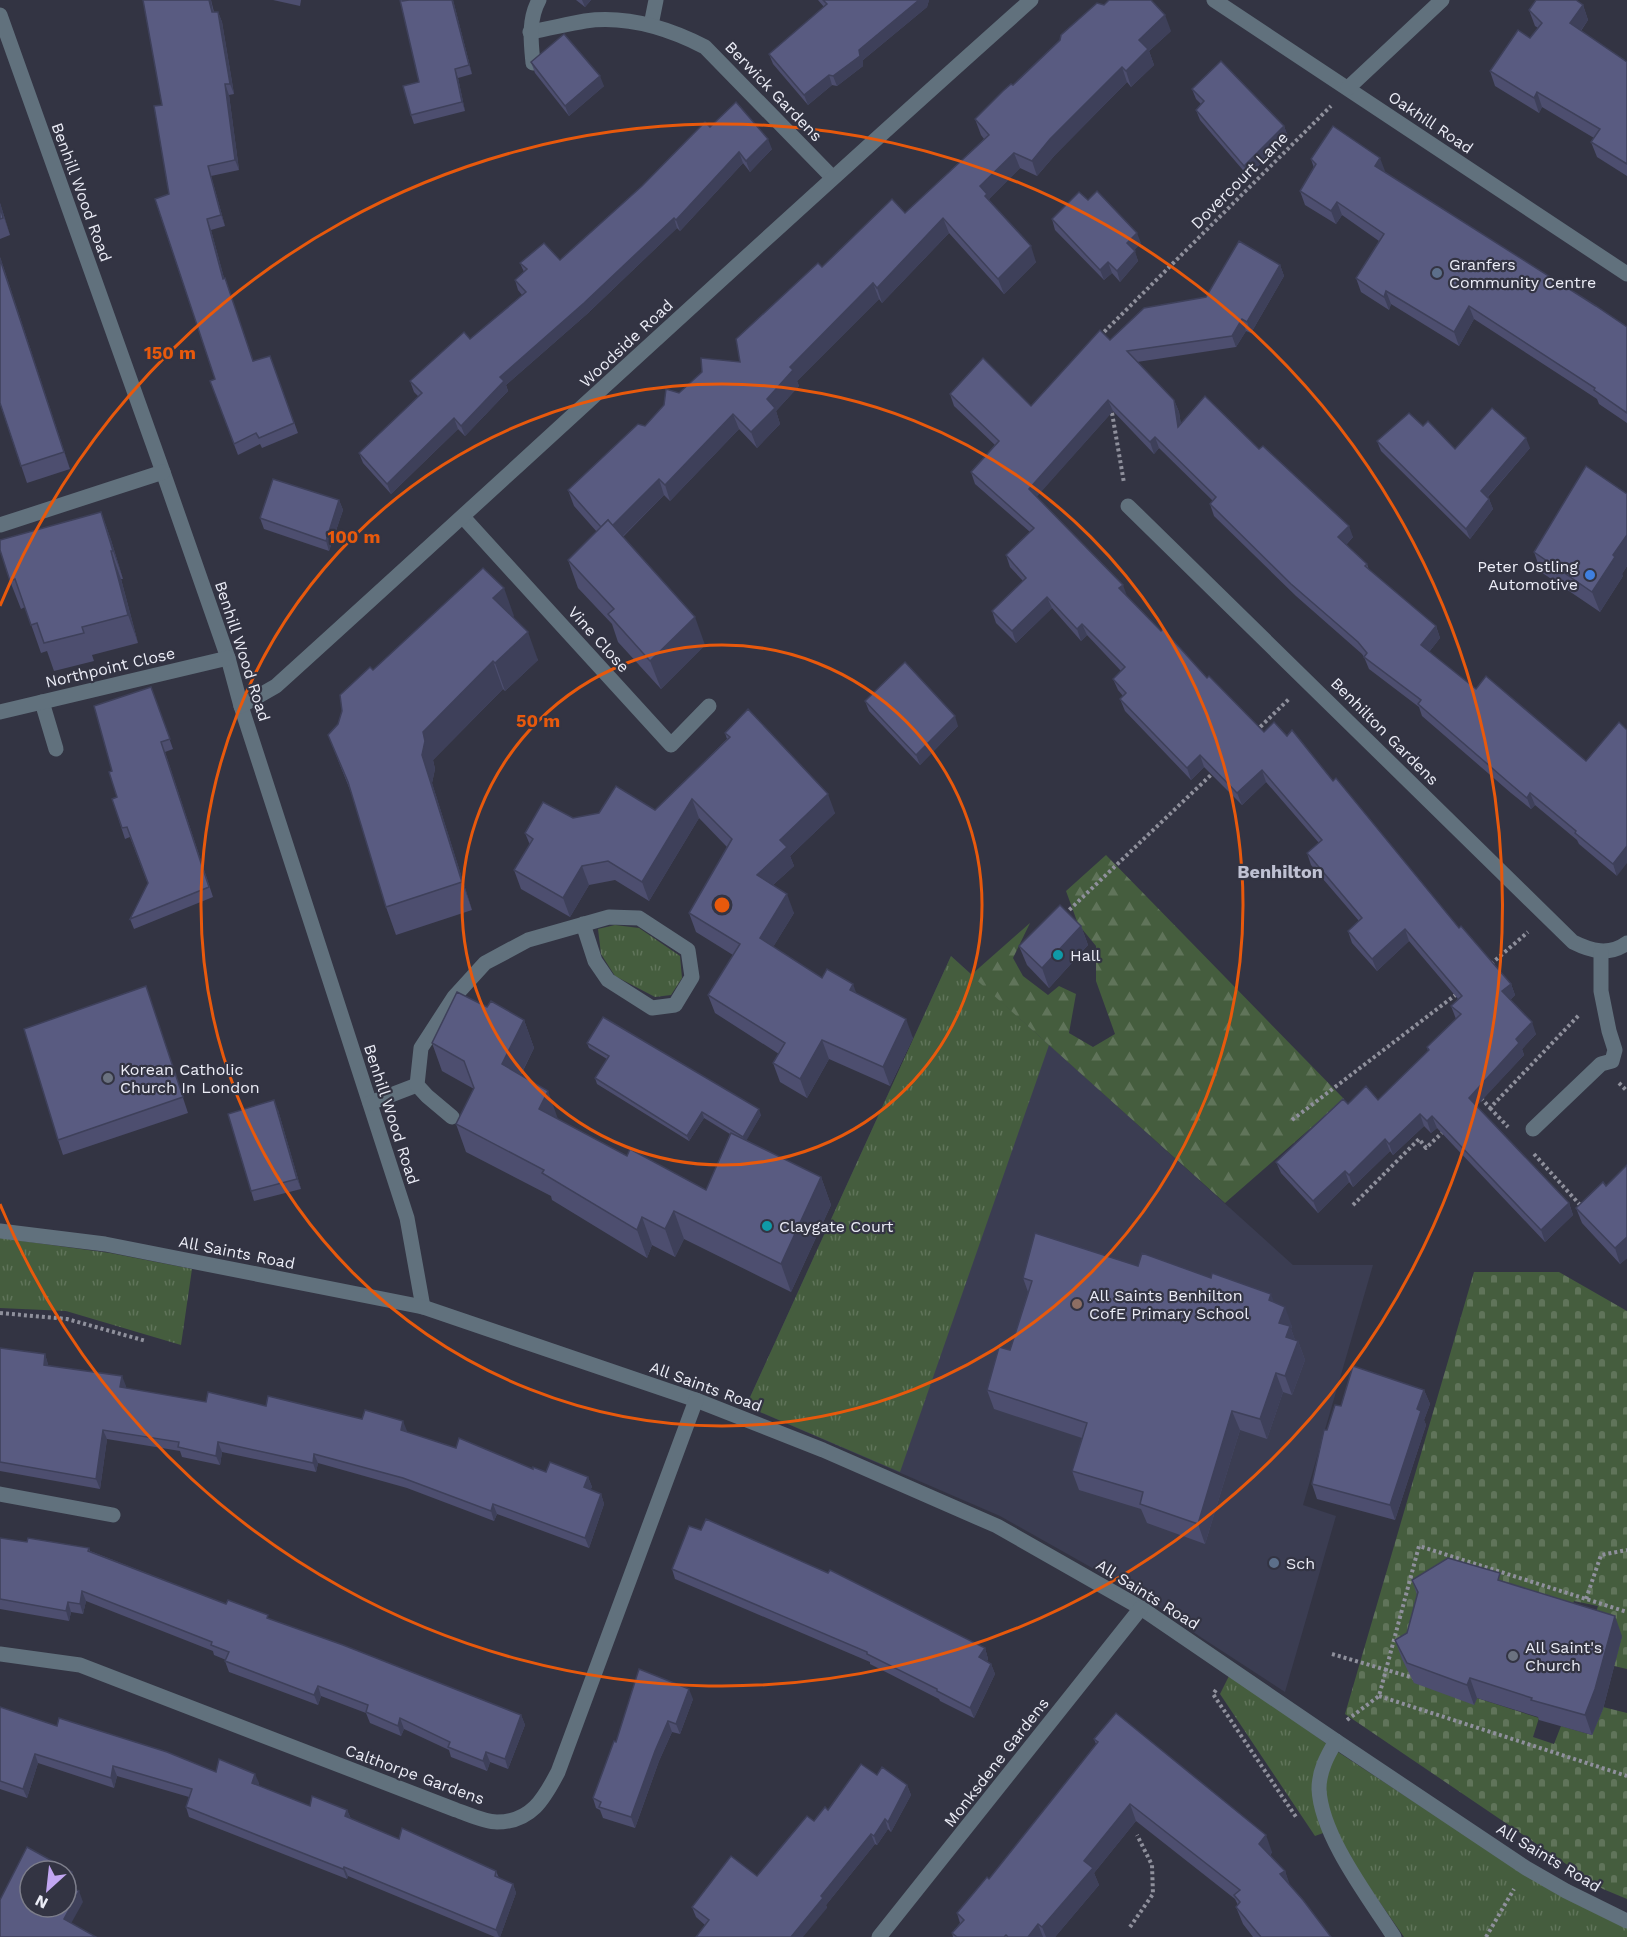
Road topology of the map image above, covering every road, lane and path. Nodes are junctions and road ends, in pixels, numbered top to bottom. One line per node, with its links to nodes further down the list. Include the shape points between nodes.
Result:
1 (539, 0): 8 (street)
2 (656, 0): 7 (street)
3 (1031, 0): 11 (street, Woodside Road)
4 (1214, 0): 10 (street, Oakhill Road)
5 (1442, 0): 10 (street)
6 (0, 15): 15 (street, Benhill Wood Road)
7 (651, 25): 8 (street, Berwick Gardens, via 586,21); 11 (street, Berwick Gardens, via 705,47)
8 (530, 32): 9 (street)
9 (533, 63)
10 (1348, 88): 12 (street, Oakhill Road); 13 (path, Dovercourt Lane)
11 (832, 177): 17 (street, Woodside Road)
12 (1627, 274)
13 (1092, 344)
14 (1110, 406): 16 (path)
15 (163, 472): 18 (street); 19 (street, Benhill Wood Road)
16 (1128, 506): 20 (street, Benhilton Gardens)
17 (463, 517): 22 (street, Woodside Road, via 276,686); 23 (street, Vine Close, via 671,746)
18 (0, 525)
19 (228, 658): 21 (street, Northpoint Close); 22 (street, Benhill Wood Road)
20 (1308, 681): 25 (path); 28 (street, Benhilton Gardens)
21 (42, 702): 24 (street, Northpoint Close); 26 (street)
22 (241, 706): 37 (street, Benhill Wood Road)
23 (709, 706)
24 (0, 712)
25 (1248, 739)
26 (56, 749)
27 (1222, 764): 29 (path)
28 (1547, 916): 32 (street, Benhilton Gardens, via 1573,942); 33 (path)
29 (1058, 921)
30 (583, 924): 30 (street, via 609,917 639,918 688,950 692,978 675,1005 652,1008 608,980 594,961); 36 (street, via 528,940 485,963 454,997 421,1048)
31 (1627, 943): 32 (street)
32 (1601, 952): 35 (street)
33 (1486, 968)
34 (1460, 990): 41 (path)
35 (1601, 991): 39 (path); 43 (street, via 1615,1050 1612,1060 1601,1064)
36 (417, 1085): 37 (street); 40 (street)
37 (370, 1103): 49 (street, Benhill Wood Road, via 407,1218)
38 (1472, 1104): 39 (path, via 1479,1096)
39 (1490, 1108): 44 (path)
40 (452, 1117)
41 (1292, 1120)
42 (1449, 1126): 46 (path, via 1426,1148 1419,1139)
43 (1533, 1129)
44 (1514, 1133)
45 (1530, 1150): 47 (path)
46 (1353, 1205)
47 (1585, 1211)
48 (0, 1231): 49 (street, All Saints Road, via 105,1244)
49 (423, 1307): 52 (street, All Saints Road)
50 (0, 1313): 51 (path, via 67,1319)
51 (146, 1341)
52 (696, 1400): 57 (street, All Saints Road, via 997,1526); 59 (street, Calthorpe Gardens, via 558,1772 544,1800 520,1819 495,1822 456,1810 80,1665)
53 (0, 1494): 54 (street)
54 (113, 1515)
55 (1627, 1550): 56 (path, via 1601,1555)
56 (1586, 1599): 58 (path); 62 (path, via 1419,1546)
57 (1141, 1608): 61 (street, All Saints Road); 72 (street, Monksdene Gardens)
58 (1627, 1612)
59 (0, 1654)
60 (1332, 1654): 62 (path)
61 (1230, 1667): 65 (street, All Saints Road); 67 (path, via 1213,1694)
62 (1386, 1670): 63 (path); 64 (path)
63 (1418, 1679)
64 (1379, 1696): 65 (path); 66 (path)
65 (1332, 1738): 69 (street, All Saints Road); 73 (street, via 1319,1788 1324,1818 1352,1873)
66 (1627, 1776)
67 (1299, 1821)
68 (1137, 1835): 71 (path, via 1152,1865 1153,1894)
69 (1526, 1868): 70 (street, All Saints Road); 74 (path)
70 (1627, 1921)
71 (1130, 1927)
72 (879, 1937)
73 (1394, 1937)
74 (1486, 1937)

